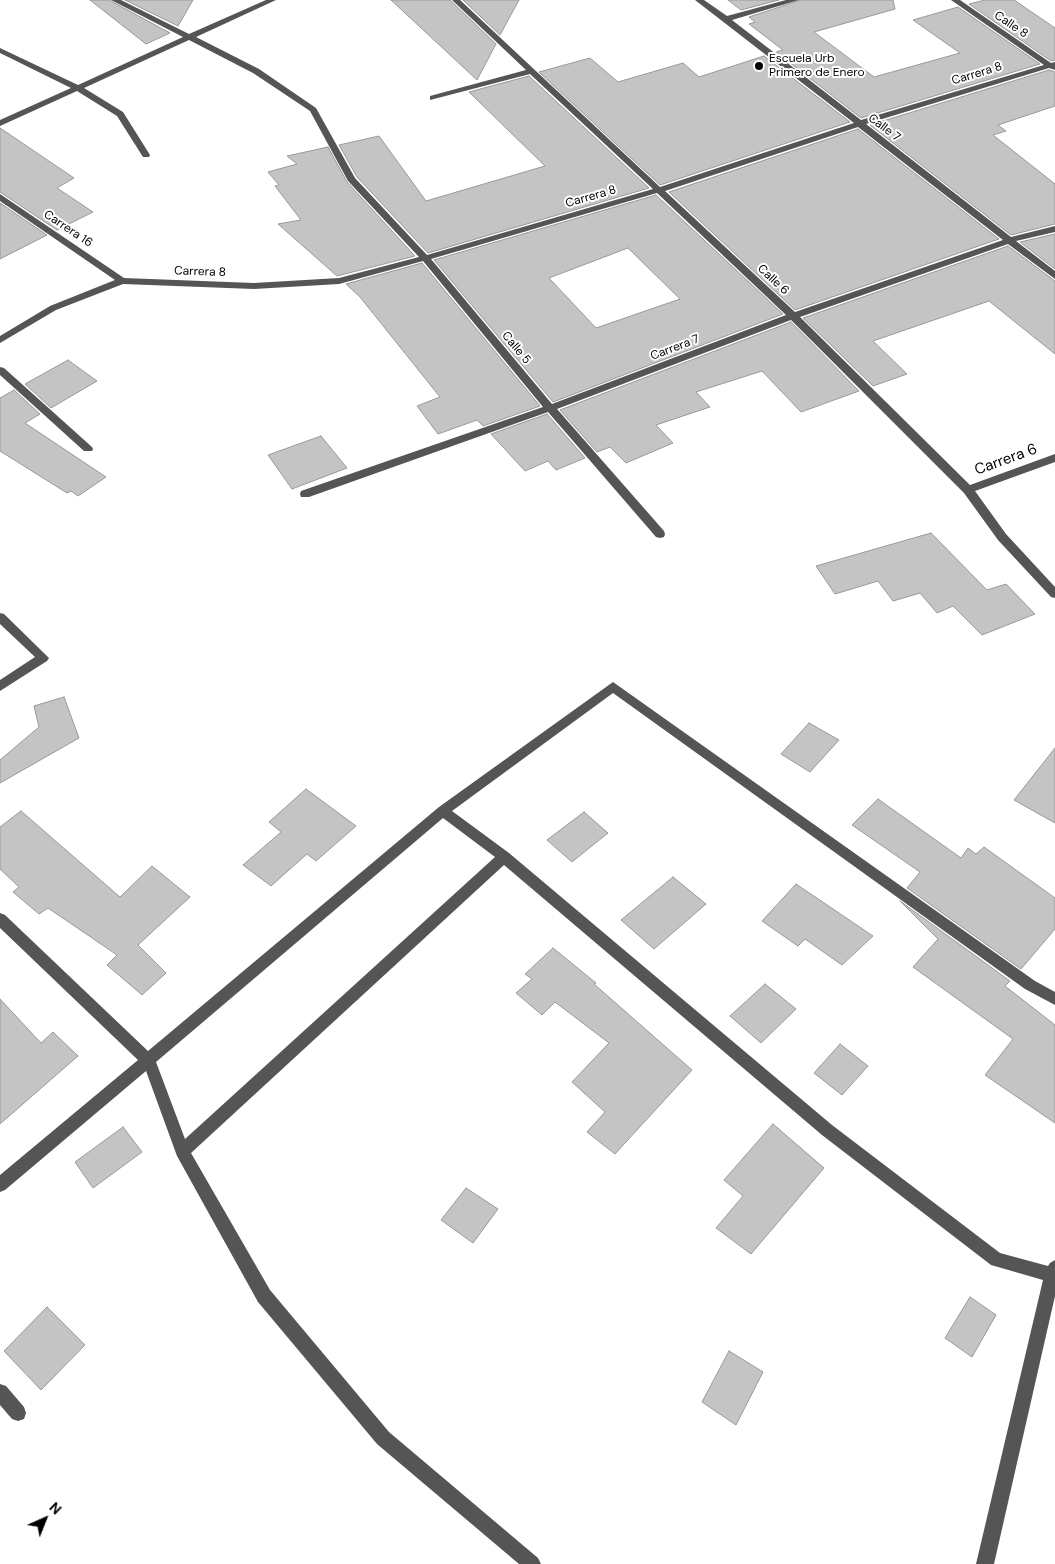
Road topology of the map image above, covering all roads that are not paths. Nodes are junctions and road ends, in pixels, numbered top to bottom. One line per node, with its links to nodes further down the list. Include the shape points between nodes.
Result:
1 (115, 0): 8 (street, Calle 5)
2 (272, 0): 8 (street)
3 (456, 0): 11 (street, Calle 6)
4 (698, 0): 7 (street, Calle 7)
5 (795, 0): 7 (street)
6 (955, 0): 10 (street, Calle 8)
7 (726, 19): 15 (street, Calle 7)
8 (188, 38): 12 (street); 21 (street, Calle 5, via 256,72 314,110 351,179)
9 (0, 50): 12 (street)
10 (1053, 66): 15 (street, Carrera 8)
11 (533, 71): 13 (street); 17 (street, Calle 6)
12 (78, 88): 14 (street); 16 (street, via 120,114)
13 (433, 98)
14 (0, 123)
15 (858, 124): 17 (street, Carrera 8); 20 (street, Calle 7)
16 (146, 155)
17 (659, 190): 21 (street, Carrera 8); 24 (street, Calle 6)
18 (0, 197): 23 (street, Carrera 16)
19 (1055, 229): 20 (street, Carrera 7)
20 (1011, 240): 22 (street, Calle 7); 24 (street, Carrera 7)
21 (425, 258): 23 (street, Carrera 8, via 339,281 254,286); 27 (street, Calle 5)
22 (1055, 276)
23 (122, 281): 25 (street, via 53,308)
24 (794, 316): 27 (street, Carrera 7); 30 (street, Calle 6)
25 (0, 340)
26 (0, 370): 28 (street)
27 (550, 408): 31 (street, Carrera 7); 32 (street, Calle 5)
28 (88, 449)
29 (1055, 458): 30 (street, Carrera 6)
30 (968, 490): 33 (street, Calle 6, via 1002,537)
31 (305, 494)
32 (660, 534)
33 (1055, 594)
34 (0, 617): 35 (street, via 43,658)
35 (0, 686)
36 (443, 811): 37 (street); 39 (street, via 613,687 1030,985); 40 (street)
37 (504, 857): 41 (street); 43 (street, via 827,1130 996,1260)
38 (0, 919): 40 (street)
39 (1055, 999)
40 (149, 1061): 41 (street); 42 (street)
41 (182, 1151): 46 (street, via 264,1296 377,1431)
42 (0, 1185)
43 (1053, 1271): 47 (street)
44 (0, 1392): 45 (street)
45 (18, 1413)
46 (532, 1564)
47 (984, 1564)

